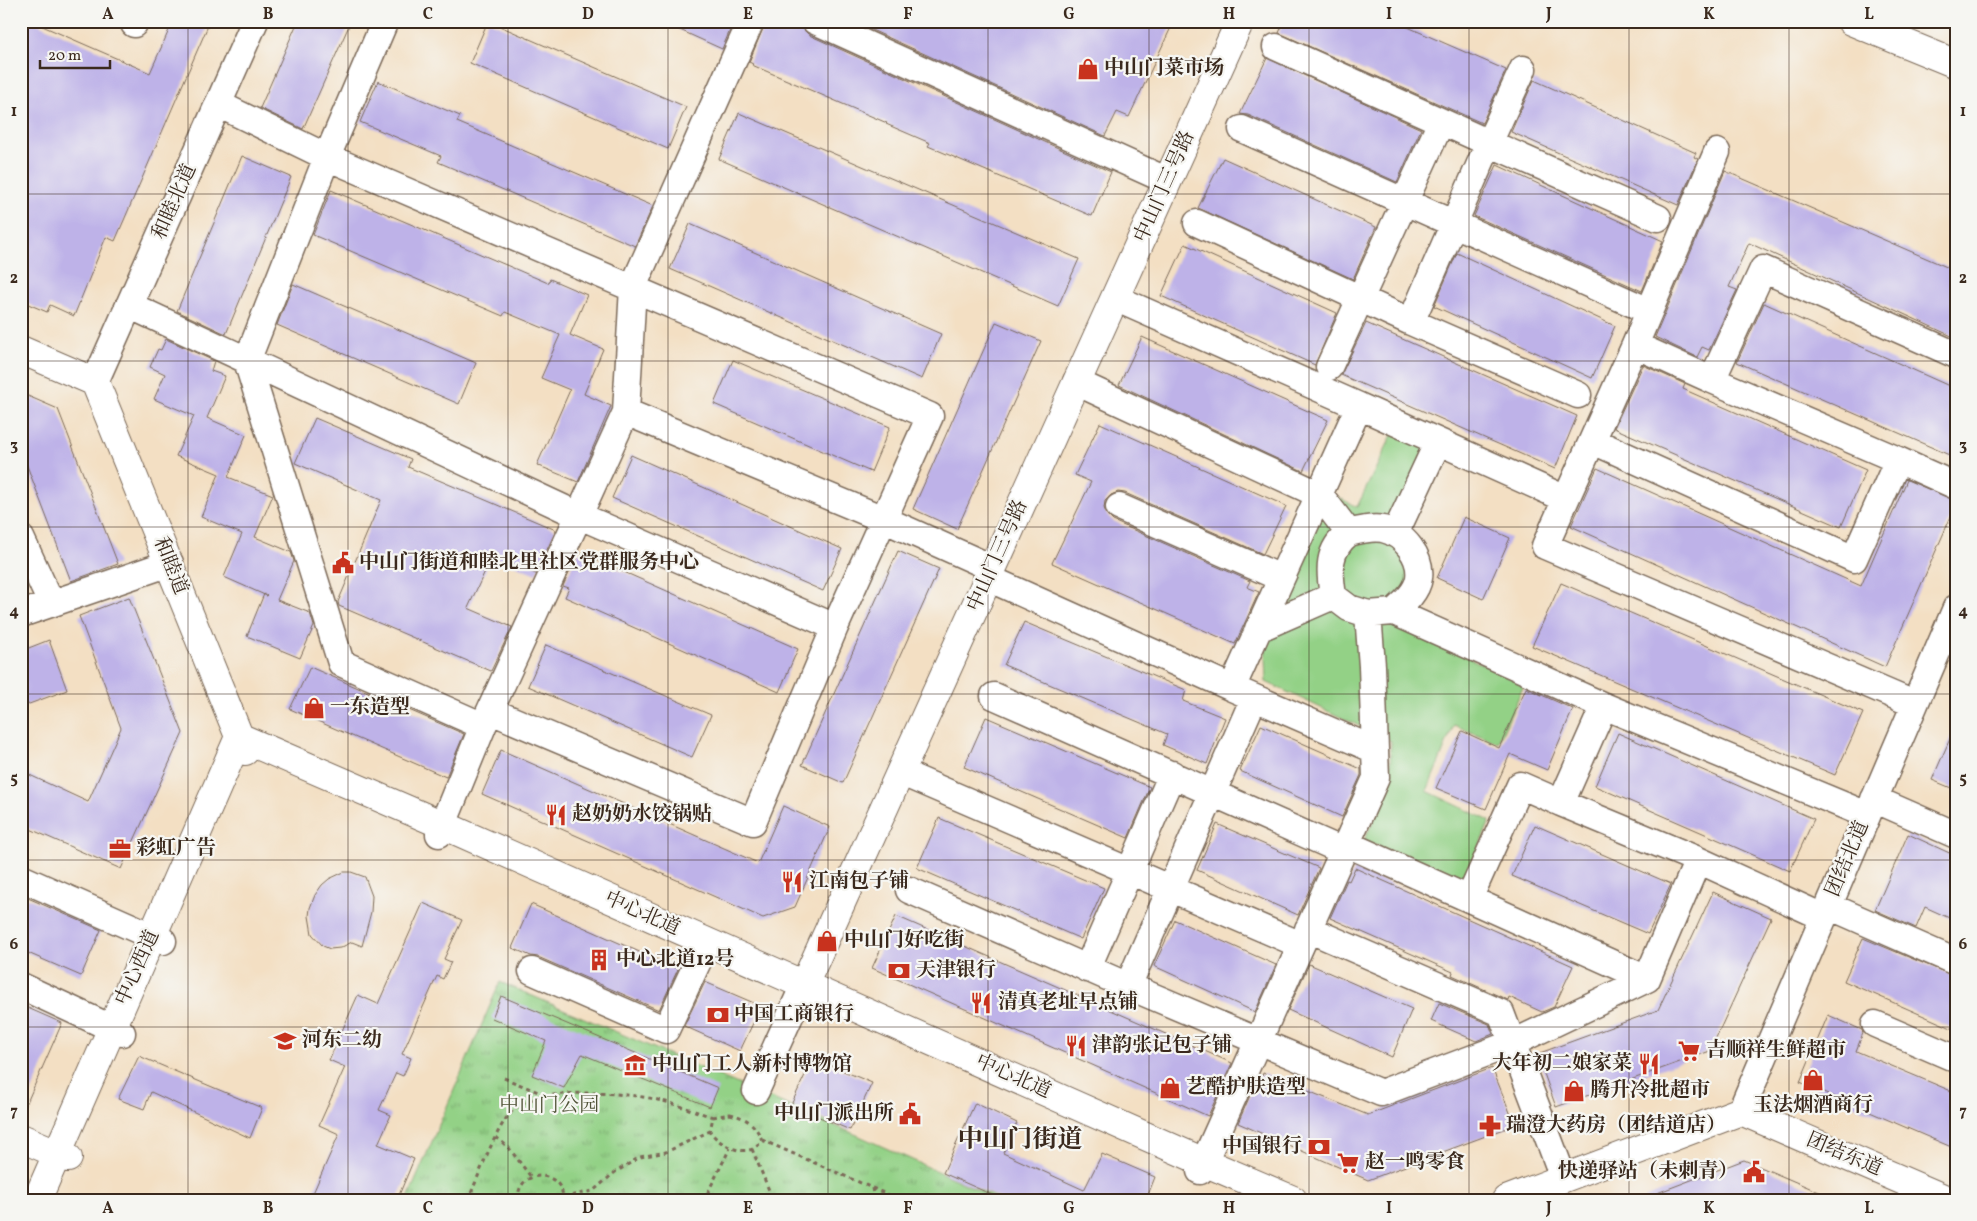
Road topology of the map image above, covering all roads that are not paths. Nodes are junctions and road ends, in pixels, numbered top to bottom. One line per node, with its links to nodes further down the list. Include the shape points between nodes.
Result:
1 (255, 21): 10 (street, 和睦北道)
2 (385, 21): 15 (street)
3 (751, 21): 21 (street)
4 (815, 21): 16 (street)
5 (1240, 21): 16 (street, 中山门三号路)
6 (1851, 21): 8 (street)
7 (1276, 47): 11 (street)
8 (1956, 64)
9 (1523, 69): 13 (street)
10 (218, 104): 15 (street); 24 (street, 和睦北道)
11 (1441, 122): 13 (street); 17 (street)
12 (1242, 129): 17 (street)
13 (1489, 143): 18 (street); 20 (street)
14 (1717, 152): 25 (street)
15 (327, 157): 21 (street); 30 (street)
16 (1168, 181): 22 (street, 中山门三号路)
17 (1404, 202): 20 (street); 23 (street)
18 (1658, 218)
19 (1197, 223): 23 (street)
20 (1455, 224): 25 (street); 26 (street)
21 (633, 287): 37 (street); 46 (street, via 930,416)
22 (1115, 298): 34 (street, 中山门三号路); 36 (street)
23 (1359, 300): 26 (street); 31 (street)
24 (129, 305): 30 (street); 33 (street, 和睦北道)
25 (1650, 311): 27 (street)
26 (1411, 322): 35 (street)
27 (1636, 345): 32 (street); 38 (street)
28 (21, 350): 33 (street)
29 (1956, 355): 32 (street, via 1763,269)
30 (247, 361): 45 (street); 65 (street, via 341,663)
31 (1329, 367)
32 (1712, 380): 40 (street)
33 (94, 382): 50 (street, 和睦道)
34 (1076, 382): 42 (street); 51 (street, 中山门三号路)
35 (1578, 395)
36 (1359, 406): 39 (street); 42 (street)
37 (626, 412): 45 (street); 46 (street)
38 (1593, 441): 40 (street, via 1854,559); 43 (street)
39 (1438, 442): 43 (street); 48 (street)
40 (1898, 460): 41 (street)
41 (1956, 486)
42 (1320, 495): 47 (street); 52 (street)
43 (1566, 499): 63 (street, via 1545,546)
44 (1119, 507): 52 (street)
45 (580, 516): 59 (street); 65 (street)
46 (883, 518): 51 (street); 59 (street)
47 (1349, 533): 48 (street, via 1382,529); 53 (street, via 1338,542 1330,562)
48 (1394, 534): 56 (street, via 1408,545 1417,559 1419,580 1409,599)
49 (21, 538): 54 (street)
50 (170, 563): 54 (street); 66 (street, 和睦道)
51 (990, 573): 61 (street); 68 (street, 中山门三号路)
52 (1281, 578): 60 (street)
53 (1333, 596): 58 (street, via 1349,608); 60 (street)
54 (51, 604): 57 (street)
55 (1956, 608): 63 (street, 团结北道)
56 (1394, 612): 58 (street); 64 (street)
57 (21, 614)
58 (1368, 614): 67 (street)
59 (835, 627): 65 (street, via 753,822)
60 (1258, 629): 61 (street)
61 (1243, 693): 67 (street); 70 (street)
62 (994, 696): 69 (street)
63 (1914, 704): 72 (street, 团结北道)
64 (1604, 706): 71 (street); 72 (street)
65 (487, 718): 73 (street)
66 (242, 744): 73 (street, 中心北道); 84 (street, 中心西道)
67 (1374, 750): 75 (street, via 1376,778)
68 (900, 772): 77 (street); 92 (street, 中山门三号路)
69 (1172, 774): 70 (street); 77 (street)
70 (1213, 792): 75 (street); 79 (street)
71 (1561, 803): 76 (street); 81 (street, via 1520,784)
72 (1871, 807): 74 (street); 82 (street, 团结北道)
73 (441, 829): 85 (street, 中心北道)
74 (1956, 836)
75 (1345, 847): 81 (street); 83 (street)
76 (1698, 860): 82 (street); 89 (street)
77 (1129, 872): 79 (street); 87 (street)
78 (21, 878): 84 (street)
79 (1170, 889): 83 (street); 91 (street)
80 (909, 890): 87 (street)
81 (1469, 899): 89 (street)
82 (1826, 911): 86 (street); 99 (street, 团结北道)
83 (1304, 937): 95 (street); 96 (street, via 1501,1013)
84 (157, 938): 94 (street, 中心西道)
85 (704, 947): 88 (street, via 666,1030); 92 (street, 中心北道)
86 (1956, 962)
87 (1087, 969): 91 (street)
88 (532, 971)
89 (1647, 979): 96 (street)
90 (21, 986): 94 (street)
91 (1128, 986): 95 (street)
92 (802, 989): 98 (street, 中山门三号路); 103 (street, 中心北道)
93 (1875, 1024): 97 (street)
94 (117, 1031): 102 (street, 中心西道)
95 (1257, 1041): 96 (street, via 1381,1093); 103 (street)
96 (1513, 1043): 104 (street)
97 (1956, 1059)
98 (756, 1091)
99 (1741, 1111): 104 (street); 106 (street, 团结东道)
100 (21, 1138): 102 (street)
101 (21, 1149): 102 (street)
102 (61, 1161): 107 (street, 中心西道); 108 (street, 中心西道)
103 (1202, 1167): 109 (street, 中心北道); 110 (street, 中心北道)
104 (1564, 1177): 105 (street)
105 (1516, 1198)
106 (1938, 1198)
107 (37, 1200)
108 (50, 1200)
109 (1267, 1200)
110 (1293, 1200)

